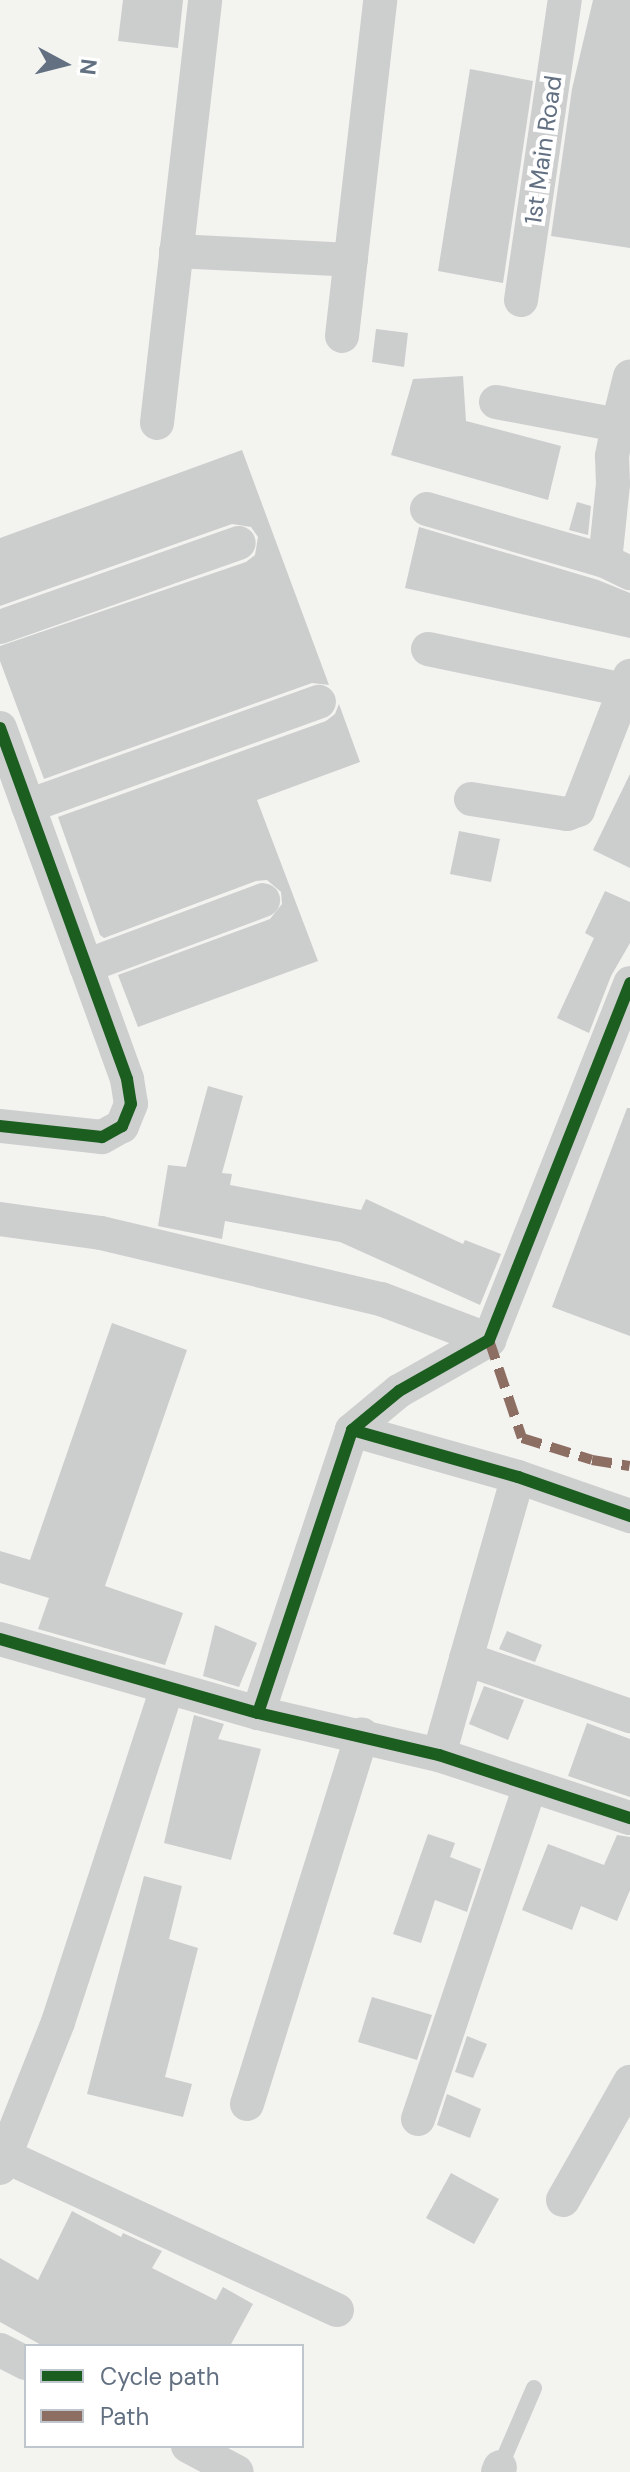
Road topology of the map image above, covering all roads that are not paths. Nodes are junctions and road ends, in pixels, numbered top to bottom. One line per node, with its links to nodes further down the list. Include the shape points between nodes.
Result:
1 (205, 0): 4 (street)
2 (380, 0): 5 (street)
3 (565, 0): 6 (street, 1st Main Road)
4 (176, 251): 5 (street); 10 (street)
5 (351, 260): 7 (street)
6 (521, 300)
7 (342, 336)
8 (630, 376): 11 (street)
9 (496, 402): 11 (street)
10 (157, 423)
11 (618, 425): 14 (street, via 612,456)
12 (427, 509): 14 (street)
13 (239, 543): 15 (street)
14 (618, 567)
15 (0, 627)
16 (428, 649): 17 (street)
17 (627, 683): 20 (street, via 578,810 567,814)
18 (319, 702): 21 (street)
19 (0, 728): 21 (street)
20 (471, 799)
21 (28, 806): 23 (street)
22 (263, 900): 23 (street)
23 (86, 966): 25 (street, via 127,1079 131,1104 122,1126 102,1137)
24 (630, 983): 27 (street)
25 (0, 1126)
26 (0, 1219): 27 (street, via 101,1233 381,1299)
27 (489, 1340): 28 (street, via 399,1391)
28 (352, 1430): 29 (street); 34 (street)
29 (518, 1477): 30 (street); 32 (street)
30 (630, 1516)
31 (0, 1639): 33 (street)
32 (466, 1659): 35 (street); 37 (street)
33 (167, 1689): 34 (street); 43 (street, via 58,2022)
34 (258, 1713): 36 (street)
35 (630, 1716)
36 (362, 1735): 37 (street); 41 (street)
37 (439, 1755): 38 (street)
38 (530, 1786): 39 (street); 42 (street)
39 (630, 1818)
40 (630, 2082): 44 (street)
41 (247, 2104)
42 (418, 2119)
43 (2, 2162): 45 (street)
44 (563, 2200)
45 (337, 2310)
46 (0, 2350): 47 (street)
47 (24, 2362)
48 (534, 2388): 50 (lane)
49 (192, 2448): 51 (street)
50 (499, 2470)
51 (237, 2472)

